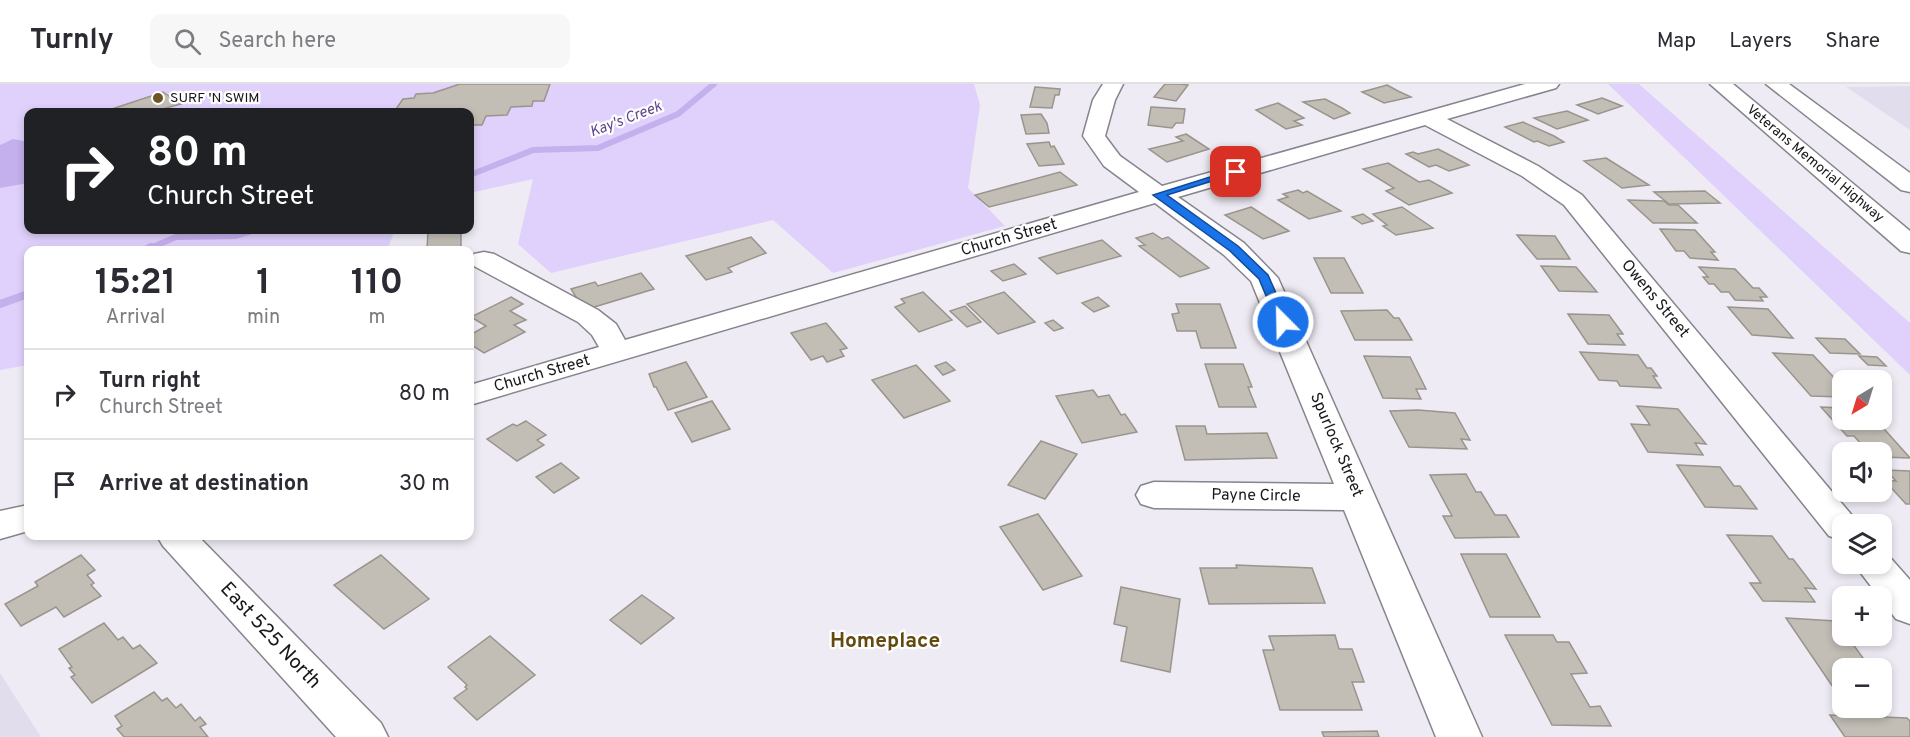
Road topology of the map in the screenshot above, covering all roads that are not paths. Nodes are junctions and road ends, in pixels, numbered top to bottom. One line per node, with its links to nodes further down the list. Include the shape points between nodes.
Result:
1 (1113, 84): 8 (main road, Spurlock Street, via 1104,99 1094,136 1113,161)
2 (1549, 84): 5 (main road, Church Street)
3 (1720, 84): 9 (main road, Veterans Memorial Highway)
4 (1776, 84): 7 (main road)
5 (1512, 88): 6 (main road, Church Street)
6 (1429, 118): 8 (main road, Church Street); 15 (main road, Owens Street, via 1530,171 1573,200)
7 (1910, 185)
8 (1159, 195): 11 (main road, Church Street); 14 (main road, Spurlock Street, via 1234,249 1264,278)
9 (1910, 245)
10 (484, 260): 11 (main road, via 588,316 605,330)
11 (617, 353): 12 (main road, Church Street)
12 (474, 394)
13 (1154, 495): 14 (main road, Payne Circle)
14 (1359, 497): 22 (main road, Spurlock Street)
15 (1832, 514)
16 (24, 519): 17 (main road)
17 (0, 525)
18 (180, 540): 21 (main road, East 525 North)
19 (1882, 574): 20 (main road)
20 (1910, 608)
21 (365, 737)
22 (1459, 737)

